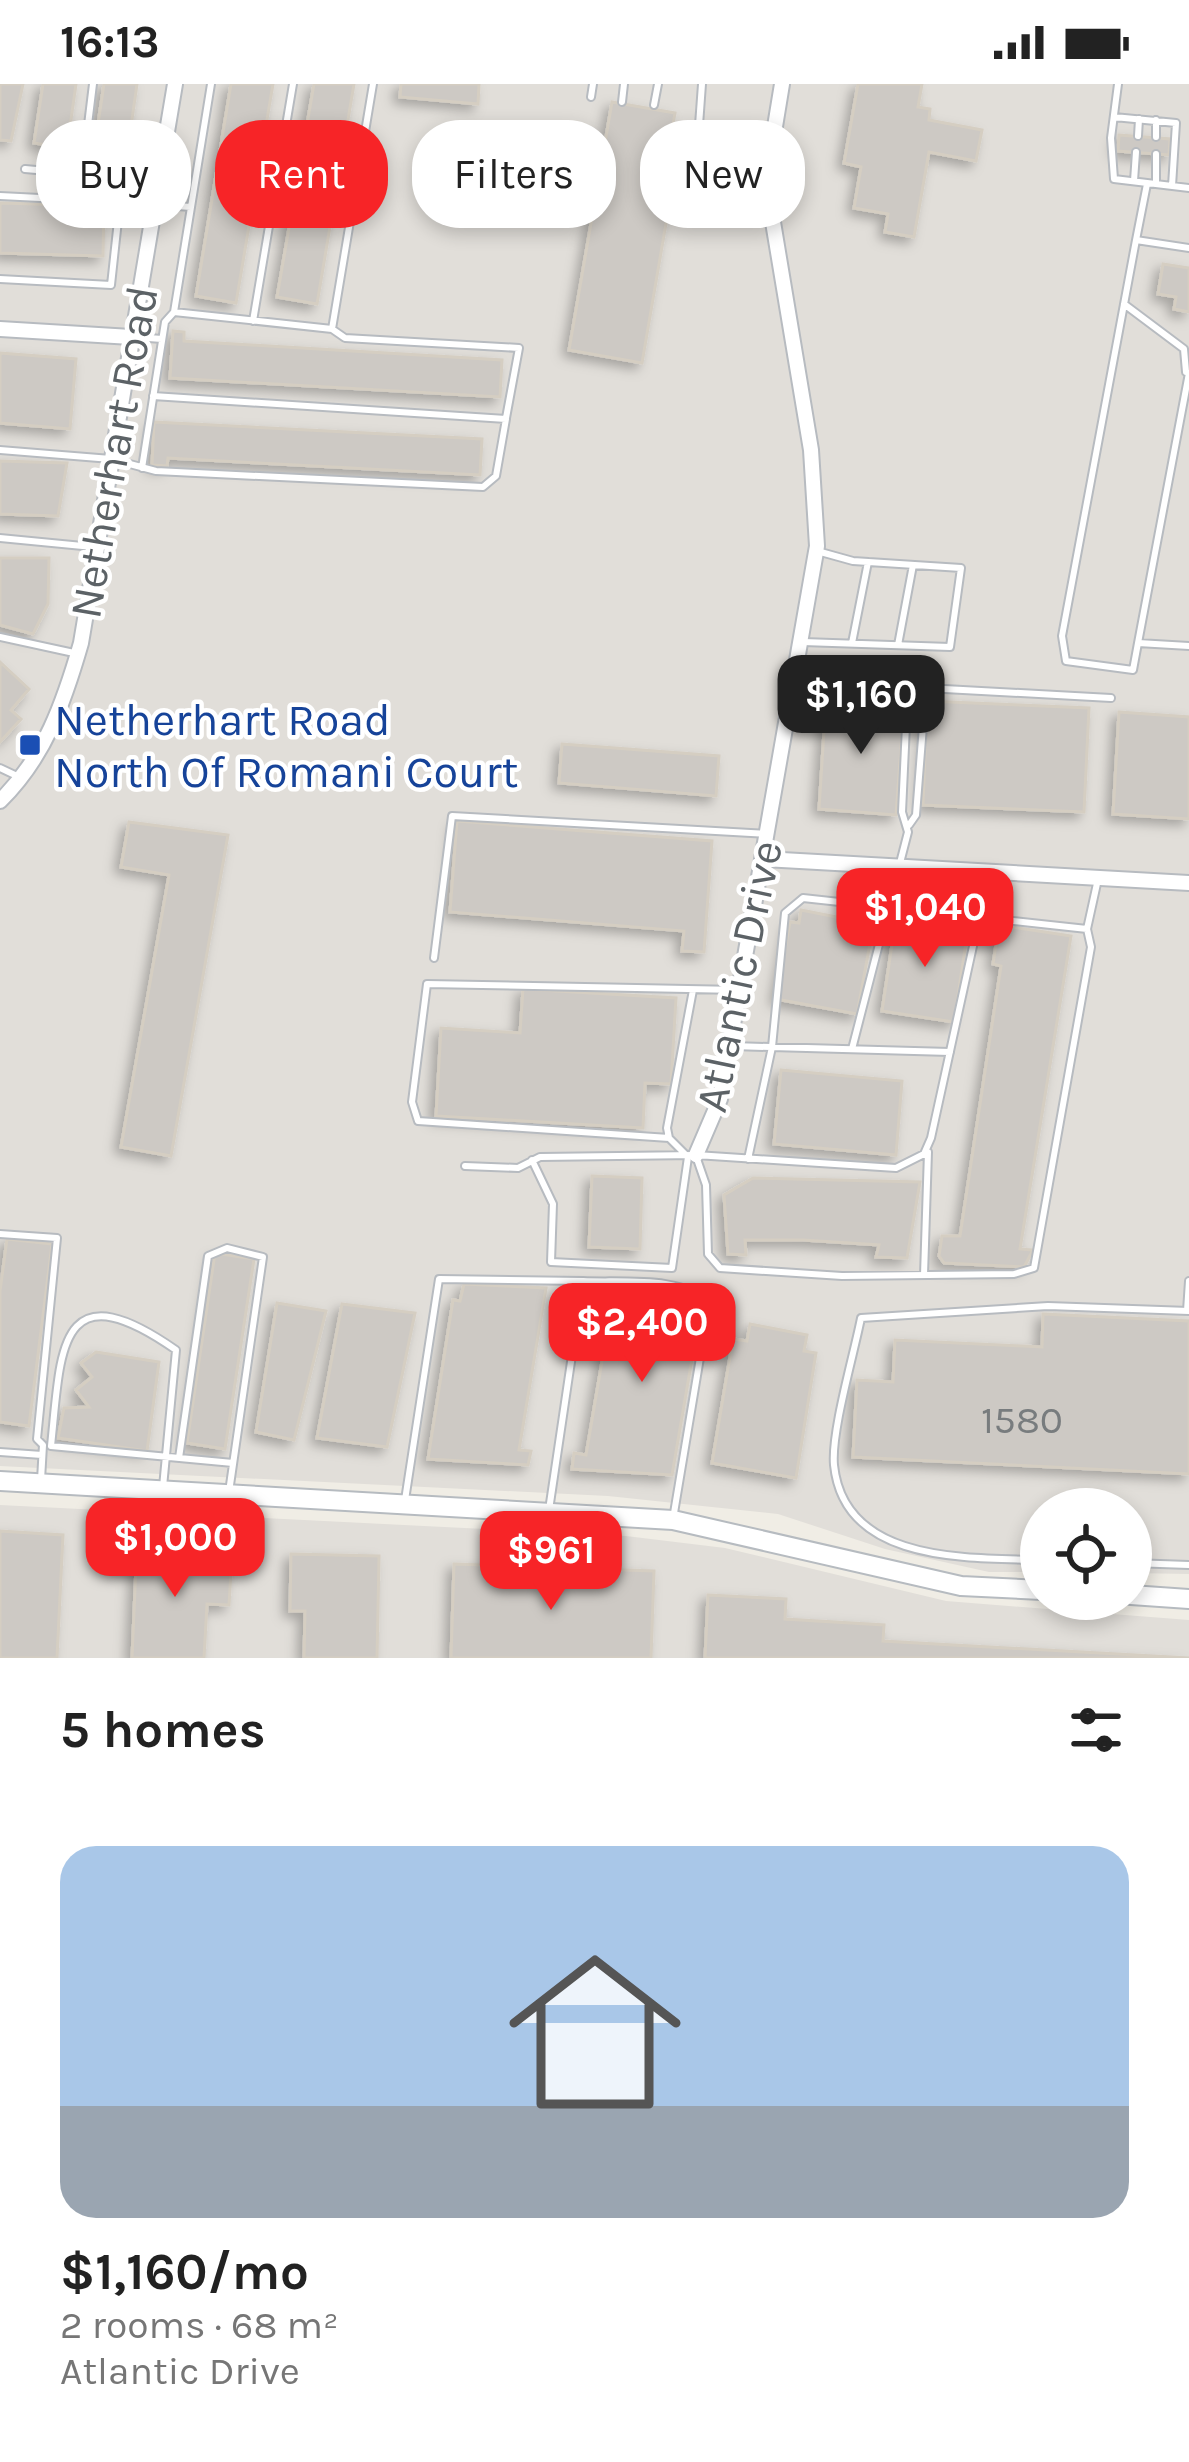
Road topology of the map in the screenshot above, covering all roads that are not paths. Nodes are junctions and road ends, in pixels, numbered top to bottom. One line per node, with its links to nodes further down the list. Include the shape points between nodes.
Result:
1 (93, 84): 17 (lane)
2 (176, 84): 18 (street, Netherhart Road)
3 (211, 84): 34 (lane)
4 (293, 84): 44 (lane)
5 (373, 84): 46 (lane)
6 (593, 84): 12 (lane)
7 (624, 84): 13 (lane)
8 (658, 84): 14 (lane)
9 (702, 84): 19 (lane)
10 (782, 84): 20 (street, Atlantic Drive)
11 (1118, 84): 15 (lane)
12 (591, 98)
13 (622, 102)
14 (654, 105)
15 (1114, 117): 16 (lane); 28 (lane, via 1114,179)
16 (1139, 119): 21 (lane); 22 (lane)
17 (89, 120)
18 (169, 120)
19 (699, 120)
20 (776, 120)
21 (1156, 120): 23 (lane); 30 (lane, via 1176,123)
22 (1138, 136)
23 (1156, 137)
24 (1136, 152): 28 (lane)
25 (1156, 154): 29 (lane)
26 (25, 169): 27 (lane)
27 (36, 170)
28 (1134, 182): 29 (lane)
29 (1151, 183): 30 (lane); 39 (lane)
30 (1172, 186): 31 (lane)
31 (1189, 188)
32 (0, 196): 33 (lane)
33 (36, 198)
34 (191, 207)
35 (117, 228): 41 (lane, via 111,285)
36 (150, 228): 47 (street, Netherhart Road)
37 (188, 228): 43 (lane)
38 (774, 228): 57 (street, Atlantic Drive, via 816,484)
39 (1136, 240): 40 (lane); 42 (lane)
40 (1189, 248)
41 (0, 279)
42 (1123, 304): 49 (lane, via 1184,350); 64 (lane, via 1062,636 1066,661 1133,670)
43 (174, 312): 44 (lane); 48 (lane)
44 (253, 321): 46 (lane)
45 (0, 328): 47 (street)
46 (332, 329): 51 (lane, via 345,338 519,348)
47 (131, 337): 48 (lane); 53 (street, Netherhart Road)
48 (162, 339): 50 (lane)
49 (1187, 372): 64 (lane)
50 (153, 397): 51 (lane); 54 (lane)
51 (506, 418): 54 (lane, via 496,476 483,487)
52 (0, 450): 53 (lane)
53 (111, 459): 54 (lane); 56 (street, Netherhart Road)
54 (142, 468)
55 (0, 538): 56 (lane)
56 (96, 547): 66 (street, Netherhart Road)
57 (817, 551): 58 (lane); 61 (street, Atlantic Drive)
58 (868, 562): 59 (lane); 62 (lane)
59 (913, 565): 63 (lane); 63 (lane, via 961,568 950,647)
60 (0, 637): 66 (lane)
61 (803, 642): 62 (lane); 67 (street, Atlantic Drive)
62 (852, 643): 63 (lane)
63 (898, 644)
64 (1138, 644): 65 (lane)
65 (1189, 646)
66 (78, 654): 70 (street, Netherhart Road, via 64,706)
67 (797, 674): 72 (lane, via 908,682 902,812); 73 (street, Atlantic Drive)
68 (1111, 698): 72 (lane, via 926,688)
69 (0, 768): 70 (lane)
70 (21, 776): 71 (street, Netherhart Road)
71 (0, 801)
72 (909, 825): 75 (lane)
73 (769, 834): 74 (street, Atlantic Drive); 82 (lane, via 452,816)
74 (764, 860): 75 (street); 84 (street, Atlantic Drive)
75 (902, 866): 76 (street); 79 (lane)
76 (990, 869): 77 (street); 80 (lane)
77 (1098, 876): 78 (street); 81 (lane)
78 (1189, 883)
79 (890, 908): 80 (lane); 86 (lane, via 792,903); 87 (lane)
80 (980, 917): 81 (lane); 88 (lane)
81 (1087, 928): 96 (lane, via 1037,1262 1014,1274)
82 (434, 958)
83 (693, 988): 84 (lane); 89 (lane); 89 (lane, via 428,983 412,1102 418,1121)
84 (740, 991): 85 (street, Atlantic Drive)
85 (730, 1046): 86 (lane); 91 (street, Atlantic Drive, via 721,1099)
86 (772, 1047): 87 (lane); 92 (lane)
87 (852, 1049): 88 (lane)
88 (950, 1052): 90 (lane)
89 (669, 1138): 91 (lane)
90 (928, 1145): 92 (lane, via 896,1168); 96 (lane)
91 (692, 1156): 92 (lane); 93 (lane); 93 (lane, via 672,1268 551,1262 553,1204); 96 (lane, via 706,1185 708,1255 720,1268)
92 (748, 1159)
93 (532, 1160): 94 (lane, via 518,1168)
94 (465, 1166)
95 (0, 1234): 100 (lane, via 57,1238 38,1439)
96 (924, 1275)
97 (583, 1281): 109 (lane, via 439,1279); 110 (lane); 111 (lane, via 682,1287 709,1304)
98 (1189, 1281): 99 (lane)
99 (1188, 1311): 112 (lane, via 1048,1306 861,1318 833,1463 859,1525 919,1549)
100 (45, 1448): 101 (lane); 102 (lane); 102 (lane, via 62,1344 94,1316 148,1331 176,1350); 106 (lane)
101 (0, 1452)
102 (166, 1457): 103 (lane); 107 (lane)
103 (179, 1458): 104 (lane); 104 (lane, via 208,1256 227,1248 263,1257)
104 (233, 1462): 108 (lane)
105 (0, 1481): 106 (street)
106 (40, 1484): 107 (street)
107 (163, 1490): 108 (street)
108 (228, 1495): 109 (street)
109 (404, 1506): 110 (street)
110 (548, 1514): 111 (street)
111 (673, 1520): 115 (street, via 961,1586)
112 (1020, 1559)
113 (1152, 1564): 114 (lane)
114 (1189, 1565)
115 (1020, 1590)
116 (1152, 1596): 117 (street)
117 (1189, 1598)

